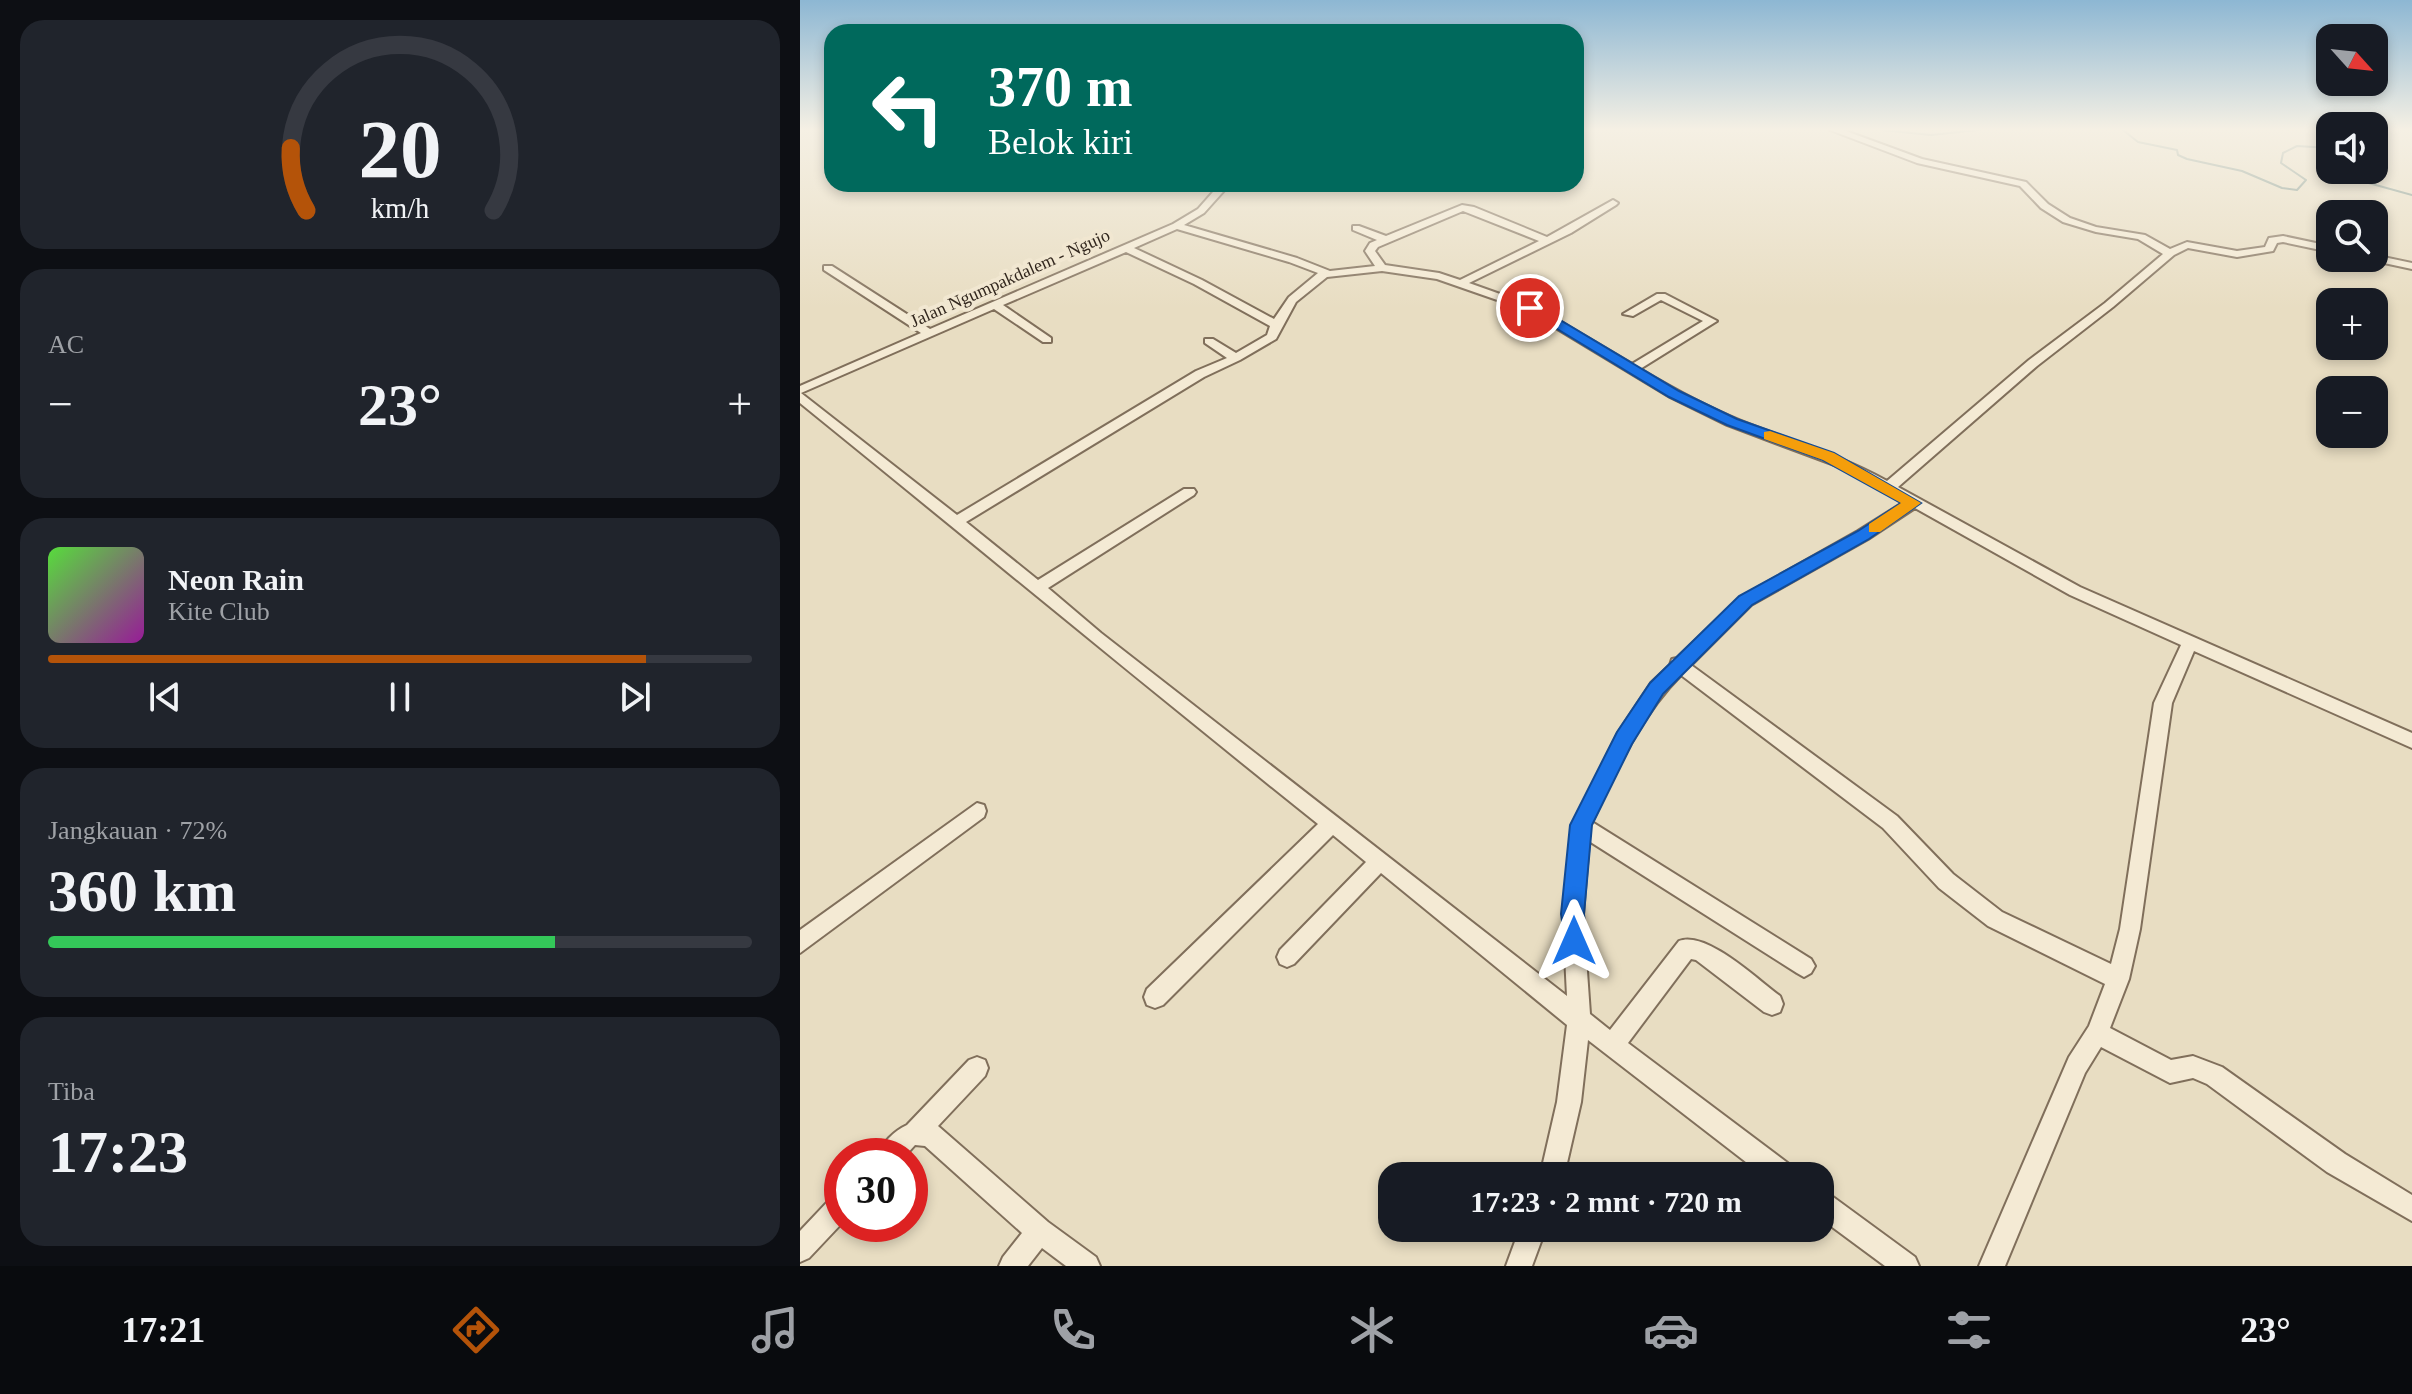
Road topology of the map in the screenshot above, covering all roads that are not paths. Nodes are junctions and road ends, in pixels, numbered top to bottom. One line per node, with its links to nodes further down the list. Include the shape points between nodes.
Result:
1 (2030, 189): 10 (street, via 2069,221 2138,236)
2 (1218, 192): 4 (street, Jalan Ngumpakdalem - Ngujo, via 1201,211)
3 (1613, 203): 7 (street)
4 (1176, 226): 9 (street, Jalan Ngumpakdalem - Ngujo); 15 (street)
5 (1356, 228): 6 (street)
6 (1386, 240): 7 (street, via 1466,208); 14 (street, via 1371,248)
7 (1547, 241): 16 (street)
8 (2316, 246): 10 (street, via 2283,239 2250,254 2187,245)
9 (1124, 247): 17 (street, Jalan Ngumpakdalem - Ngujo); 19 (street)
10 (2169, 253): 27 (street)
11 (2388, 261): 12 (street)
12 (2412, 266)
13 (828, 268): 20 (street)
14 (1382, 268): 15 (street); 16 (street)
15 (1326, 273): 19 (street, via 1298,290)
16 (1459, 284): 24 (street, via 1530,308)
17 (994, 304): 20 (street, Jalan Ngumpakdalem - Ngujo); 21 (street)
18 (1629, 314): 24 (street, via 1661,296 1711,321)
19 (1276, 325): 23 (street, via 1270,338)
20 (929, 333): 25 (street, Jalan Ngumpakdalem - Ngujo)
21 (1047, 340)
22 (1209, 341): 23 (street)
23 (1236, 358): 30 (street, via 1200,374)
24 (1631, 369): 27 (street, via 1732,422 1829,456)
25 (800, 390)
26 (800, 397): 30 (street)
27 (1888, 488): 29 (street)
28 (1189, 492): 31 (street)
29 (1913, 503): 32 (street, via 2075,591); 33 (street, via 1746,601)
30 (957, 521): 31 (street)
31 (1038, 587): 36 (street)
32 (2189, 644): 34 (street); 42 (street, via 2163,703)
33 (1678, 664): 37 (street, via 1624,738); 42 (street, via 1890,822 1946,881 1995,919)
34 (2412, 741)
35 (977, 811): 39 (street)
36 (1331, 824): 38 (street); 43 (street)
37 (1581, 825): 41 (street); 45 (street, via 1573,914)
38 (1379, 862): 40 (street); 45 (street)
39 (800, 943)
40 (1287, 957)
41 (1804, 966)
42 (2118, 979): 46 (street)
43 (1155, 997)
44 (1772, 1004): 47 (street, via 1700,950 1686,948)
45 (1579, 1020): 47 (street); 51 (street)
46 (2097, 1033): 53 (street, via 2170,1072 2193,1067 2214,1075 2336,1163); 63 (street, via 2077,1065)
47 (1612, 1046): 52 (street)
48 (977, 1068): 49 (street)
49 (915, 1133): 50 (street); 56 (street, via 930,1135)
50 (909, 1138)
51 (1555, 1162)
52 (1765, 1162)
53 (2412, 1209)
54 (1834, 1213): 62 (street)
55 (824, 1224): 58 (street)
56 (1039, 1231): 59 (street); 60 (street)
57 (1528, 1242): 61 (street)
58 (800, 1249)
59 (1012, 1266)
60 (1087, 1266)
61 (1519, 1266)
62 (1906, 1266)
63 (1992, 1266)

